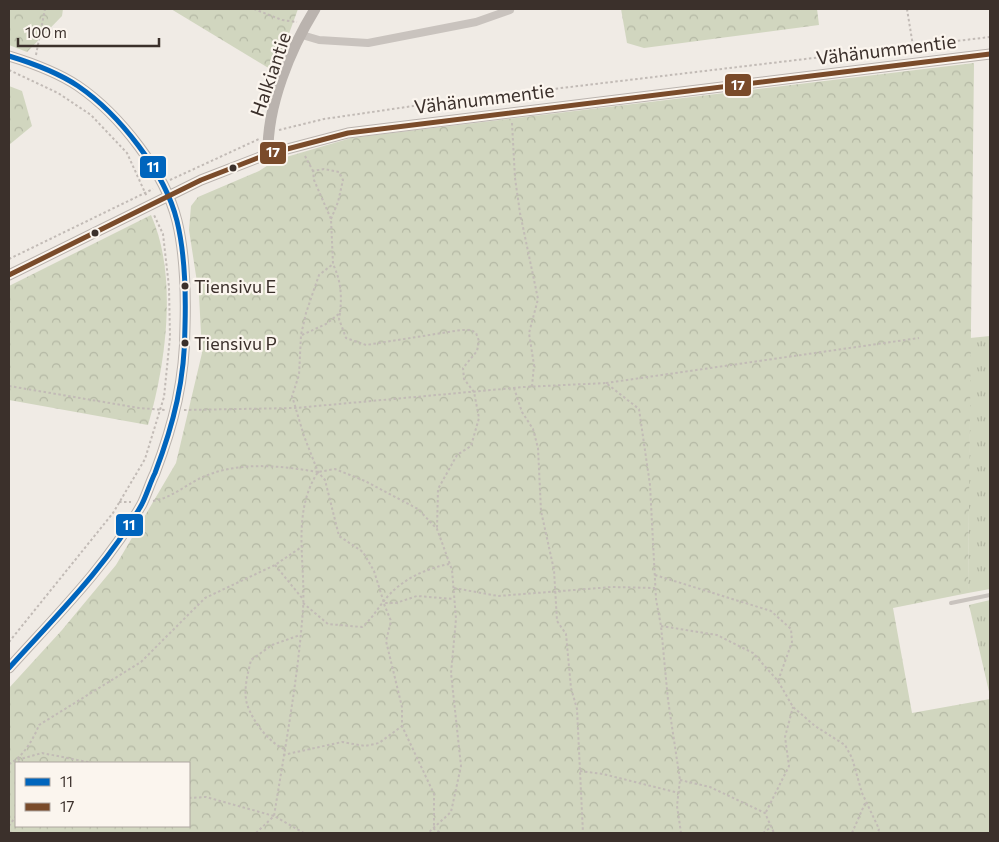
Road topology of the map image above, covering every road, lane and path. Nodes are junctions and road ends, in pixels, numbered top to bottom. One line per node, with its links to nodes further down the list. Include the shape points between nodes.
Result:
1 (45, 9): 11 (path)
2 (254, 9): 6 (path, via 282,20)
3 (315, 9): 6 (main road, Halkiantie)
4 (907, 9): 8 (path)
5 (510, 10): 7 (street, via 476,22 368,43 319,40)
6 (306, 24): 7 (main road, Halkiantie)
7 (302, 35): 15 (main road, Halkiantie, via 283,77 269,125)
8 (913, 46)
9 (990, 54): 13 (main road, Vähänummentie)
10 (9, 56): 11 (main road)
11 (34, 64): 17 (main road, via 78,86 118,119 146,156)
12 (9, 70): 18 (path, via 58,93 91,115 127,153)
13 (512, 112): 14 (main road, Vähänummentie, via 348,133); 29 (path, via 515,178 538,299 529,333 534,365)
14 (299, 144): 15 (main road, Vähänummentie); 16 (path)
15 (268, 154): 17 (main road, Vähänummentie)
16 (313, 171): 19 (path); 19 (path, via 339,172 343,180)
17 (168, 196): 18 (main road, Vähänummentie); 34 (main road, via 177,220 184,273 185,344)
18 (150, 205): 21 (main road, Vähänummentie); 22 (path, via 163,234)
19 (330, 219): 20 (path)
20 (332, 264): 24 (path, via 338,274 342,294); 25 (path, via 319,275)
21 (9, 275)
22 (170, 287): 23 (path); 33 (path, via 170,336)
23 (174, 287)
24 (340, 313): 25 (path, via 326,324); 31 (path, via 346,338 366,346 471,330 476,333 477,351 463,368 464,379)
25 (301, 335): 32 (path, via 299,375 292,396)
26 (919, 338): 27 (path)
27 (606, 383): 29 (path); 42 (path, via 639,409 650,485)
28 (9, 386): 33 (path)
29 (532, 386): 30 (path)
30 (514, 388): 31 (path); 45 (path, via 538,448 541,511 554,570)
31 (474, 392): 32 (path); 38 (path, via 479,418 471,446 458,456 438,489)
32 (295, 408): 34 (path); 35 (path)
33 (160, 409): 34 (path); 36 (path, via 145,459)
34 (177, 410): 37 (main road)
35 (318, 472): 37 (path, via 287,467 235,468 206,476 158,500); 38 (path, via 335,469 365,481 418,509); 39 (path, via 309,486 301,520); 50 (path, via 325,480 339,536 363,552 374,571)
36 (119, 502): 37 (path); 54 (path)
37 (142, 503): 55 (main road, via 103,561)
38 (437, 529): 40 (path)
39 (303, 546): 41 (path); 47 (path)
40 (449, 564): 43 (path); 50 (path, via 429,568 405,582 389,594)
41 (275, 565): 47 (path); 61 (path, via 205,598 141,662 39,725)
42 (654, 575): 44 (path); 56 (path, via 771,611 790,628 792,642)
43 (453, 588): 45 (path, via 498,596); 48 (path)
44 (655, 588): 45 (path, via 612,587); 52 (path)
45 (554, 592): 64 (path, via 557,621 566,634 569,651 571,688 577,708)
46 (990, 594): 51 (lane)
47 (303, 599): 49 (path)
48 (454, 599): 50 (path, via 417,596); 72 (path, via 456,619 451,673 461,766 451,812)
49 (303, 603): 50 (path, via 328,624 362,627); 53 (path)
50 (384, 603): 58 (path, via 391,620 386,641 402,707)
51 (951, 603)
52 (661, 626): 56 (path, via 717,635 753,653); 65 (path)
53 (300, 635): 59 (path); 59 (path, via 272,645 251,660 246,686 247,704 258,723 274,745)
54 (9, 642)
55 (9, 668)
56 (778, 681): 57 (path)
57 (793, 707): 68 (path, via 815,726 846,745); 69 (path, via 785,737 789,766)
58 (402, 726): 60 (path, via 379,743 365,746 342,742); 72 (path, via 434,794)
59 (285, 749): 60 (path)
60 (284, 755): 70 (path)
61 (17, 760): 62 (path, via 42,753); 63 (path)
62 (88, 762)
63 (9, 764)
64 (580, 771): 66 (path); 79 (path)
65 (680, 780): 66 (path); 69 (path, via 710,787)
66 (679, 793): 80 (path, via 677,806)
67 (190, 798): 70 (path, via 206,797)
68 (866, 801): 83 (path); 84 (path)
69 (766, 813): 71 (path)
70 (274, 816): 75 (path); 76 (path)
71 (771, 827): 81 (path); 82 (path)
72 (434, 829): 77 (path); 78 (path)
73 (9, 832): 74 (path)
74 (12, 833)
75 (256, 833)
76 (304, 833)
77 (428, 833)
78 (441, 833)
79 (583, 833)
80 (681, 833)
81 (763, 833)
82 (774, 833)
83 (852, 833)
84 (878, 833)

